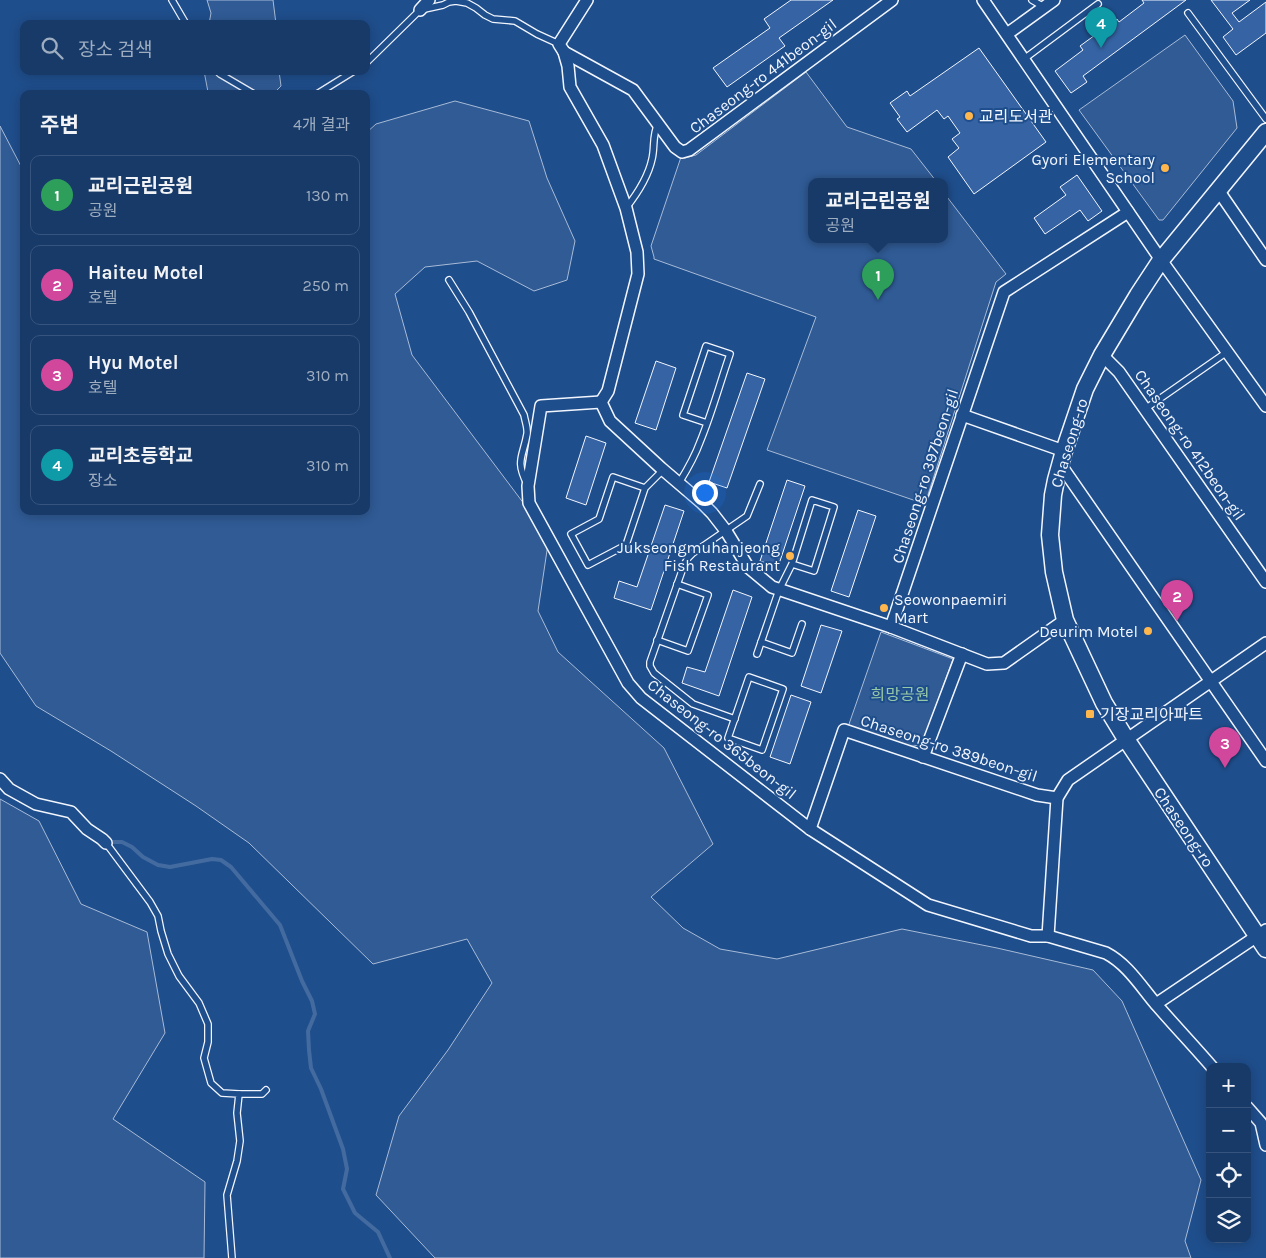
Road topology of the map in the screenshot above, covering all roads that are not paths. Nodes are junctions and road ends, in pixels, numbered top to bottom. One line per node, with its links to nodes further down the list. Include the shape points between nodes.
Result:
1 (172, 0): 11 (lane)
2 (429, 0): 9 (street)
3 (587, 0): 13 (street)
4 (892, 0): 20 (street, Chaseong-ro 441beon-gil, via 690,150 682,152 675,147)
5 (983, 0): 12 (street)
6 (1032, 0): 7 (lane)
7 (1049, 3): 12 (street)
8 (1098, 4): 15 (lane)
9 (420, 10): 13 (lane, via 456,1 467,3 493,19 515,21); 14 (lane)
10 (1188, 13): 21 (lane)
11 (184, 20)
12 (1007, 34): 15 (street)
13 (562, 48): 20 (street, Chaseong-ro 441beon-gil, via 632,90); 23 (street, via 570,87 603,145)
14 (370, 59)
15 (1024, 59): 24 (street)
16 (222, 75): 18 (lane)
17 (348, 75): 19 (lane)
18 (247, 90)
19 (324, 90)
20 (658, 124): 23 (lane, via 654,130 649,168 639,191)
21 (1265, 131): 22 (main road, Chaseong-ro)
22 (1218, 190): 25 (main road, Chaseong-ro); 26 (street)
23 (626, 208): 30 (street, via 637,252 638,274 608,391)
24 (1128, 212): 25 (street); 33 (street, Chaseong-ro 397beon-gil, via 1004,292)
25 (1161, 260): 28 (street); 29 (main road, Chaseong-ro)
26 (1266, 260)
27 (449, 280): 39 (lane, via 524,415 527,432 520,460)
28 (1227, 352): 31 (street); 32 (lane)
29 (1102, 355): 32 (street, Chaseong-ro 412beon-gil, via 1120,372); 35 (main road, Chaseong-ro, via 1085,389)
30 (601, 402): 36 (street, via 610,420); 39 (street, Chaseong-ro 365beon-gil, via 542,406)
31 (1266, 406)
32 (1145, 409): 43 (street, Chaseong-ro 412beon-gil)
33 (962, 415): 35 (street); 48 (street, Chaseong-ro 397beon-gil)
34 (707, 423): 34 (lane, via 730,354 706,346 683,415); 37 (lane)
35 (1062, 457): 46 (main road, Chaseong-ro, via 1053,495 1050,535); 54 (street)
36 (663, 470): 37 (street); 40 (lane)
37 (679, 483): 41 (street, via 712,513)
38 (760, 484): 41 (lane, via 746,516)
39 (528, 486): 61 (street, Chaseong-ro 365beon-gil, via 529,503 628,683 650,705)
40 (645, 488): 40 (lane, via 613,477 599,519 571,534 588,565 626,545)
41 (726, 531): 44 (lane, via 688,558); 45 (street, via 748,567)
42 (792, 564): 42 (lane, via 814,571 834,507 812,500); 45 (lane)
43 (1266, 582)
44 (677, 584): 49 (lane); 49 (lane, via 708,595 705,604 688,651)
45 (779, 590): 48 (street); 50 (lane)
46 (1065, 620): 53 (street, via 1004,663 987,664); 56 (main road, Chaseong-ro, via 1104,703)
47 (802, 624): 50 (lane, via 792,653)
48 (892, 627): 53 (street)
49 (658, 640): 55 (lane, via 650,662 654,673 693,704)
50 (761, 642): 52 (lane)
51 (1266, 643): 54 (street)
52 (757, 654)
53 (962, 654): 57 (street)
54 (1211, 681): 56 (street); 58 (street)
55 (735, 719): 55 (lane, via 728,738 762,750 783,689 749,677)
56 (1126, 739): 60 (street, via 1068,780); 64 (main road, Chaseong-ro)
57 (923, 757): 60 (street, Chaseong-ro 389beon-gil, via 1037,795); 61 (street, Chaseong-ro 389beon-gil, via 844,730)
58 (1266, 761)
59 (0, 779): 62 (street, via 9,789 36,804 71,812)
60 (1057, 798): 63 (street)
61 (810, 829): 63 (street, Chaseong-ro 365beon-gil, via 928,905 1031,936)
62 (105, 842): 68 (lane, via 150,902 158,916 168,954 199,1003 208,1024 204,1058 211,1083 222,1093)
63 (1048, 936): 65 (street, Chaseong-ro 365beon-gil, via 1114,957)
64 (1263, 938): 65 (street)
65 (1156, 1004): 66 (street, Chaseong-ro 365beon-gil)
66 (1208, 1063)
67 (266, 1090): 68 (lane, via 262,1094)
68 (239, 1094): 71 (lane, via 240,1141 227,1195)
69 (1249, 1108): 70 (street, via 1261,1123)
70 (1266, 1145)
71 (232, 1258)

